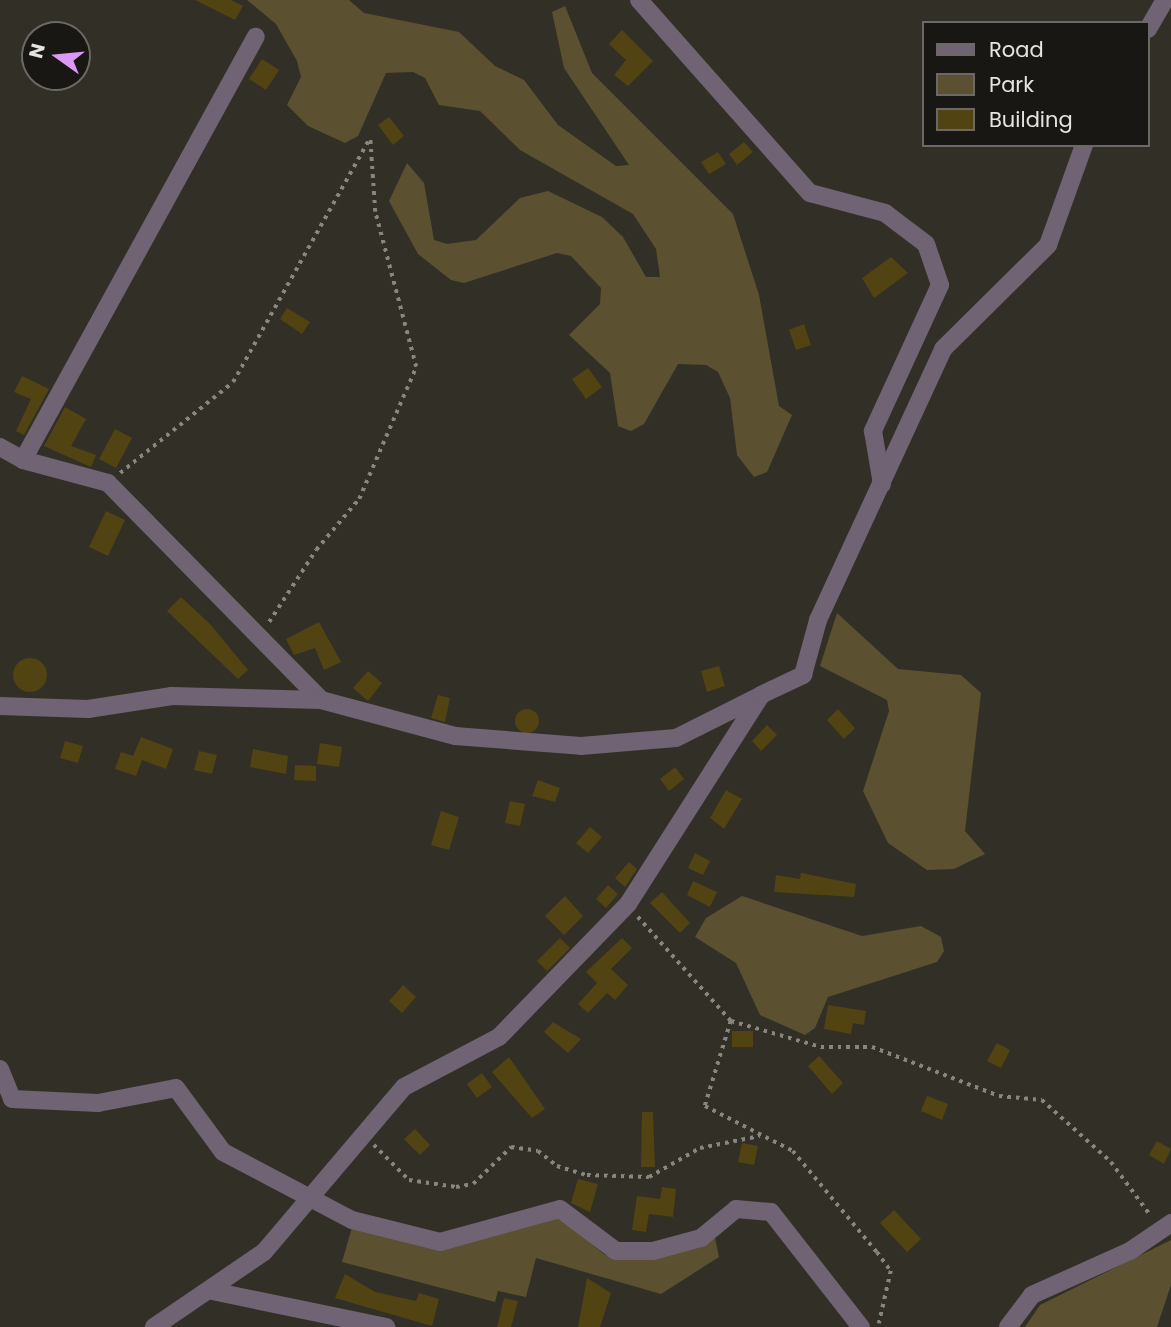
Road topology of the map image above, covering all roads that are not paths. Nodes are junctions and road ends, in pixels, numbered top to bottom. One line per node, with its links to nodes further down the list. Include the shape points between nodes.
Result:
1 (639, 0): 8 (street, via 810,193 885,213 926,244 940,285 873,430)
2 (1165, 0): 3 (street)
3 (1150, 26)
4 (256, 37): 7 (street)
5 (1083, 147): 8 (street, via 1048,245 943,349)
6 (0, 447): 7 (street)
7 (23, 460): 10 (street, via 108,483)
8 (881, 484): 9 (street, via 818,620 803,675)
9 (761, 695): 10 (street, via 676,738 581,746 455,736); 13 (street, via 628,904 499,1037 404,1087)
10 (321, 700): 11 (street, via 172,696 88,709)
11 (0, 706)
12 (0, 1069): 13 (street, via 12,1099 98,1103 176,1088 223,1152)
13 (309, 1194): 15 (street, via 264,1252); 18 (street, via 352,1220 440,1242 560,1209 616,1251 701,1238 736,1209 771,1212)
14 (1166, 1227): 19 (street, via 1032,1295)
15 (212, 1291): 16 (street); 17 (street)
16 (154, 1327)
17 (386, 1327)
18 (861, 1327)
19 (1008, 1327)

